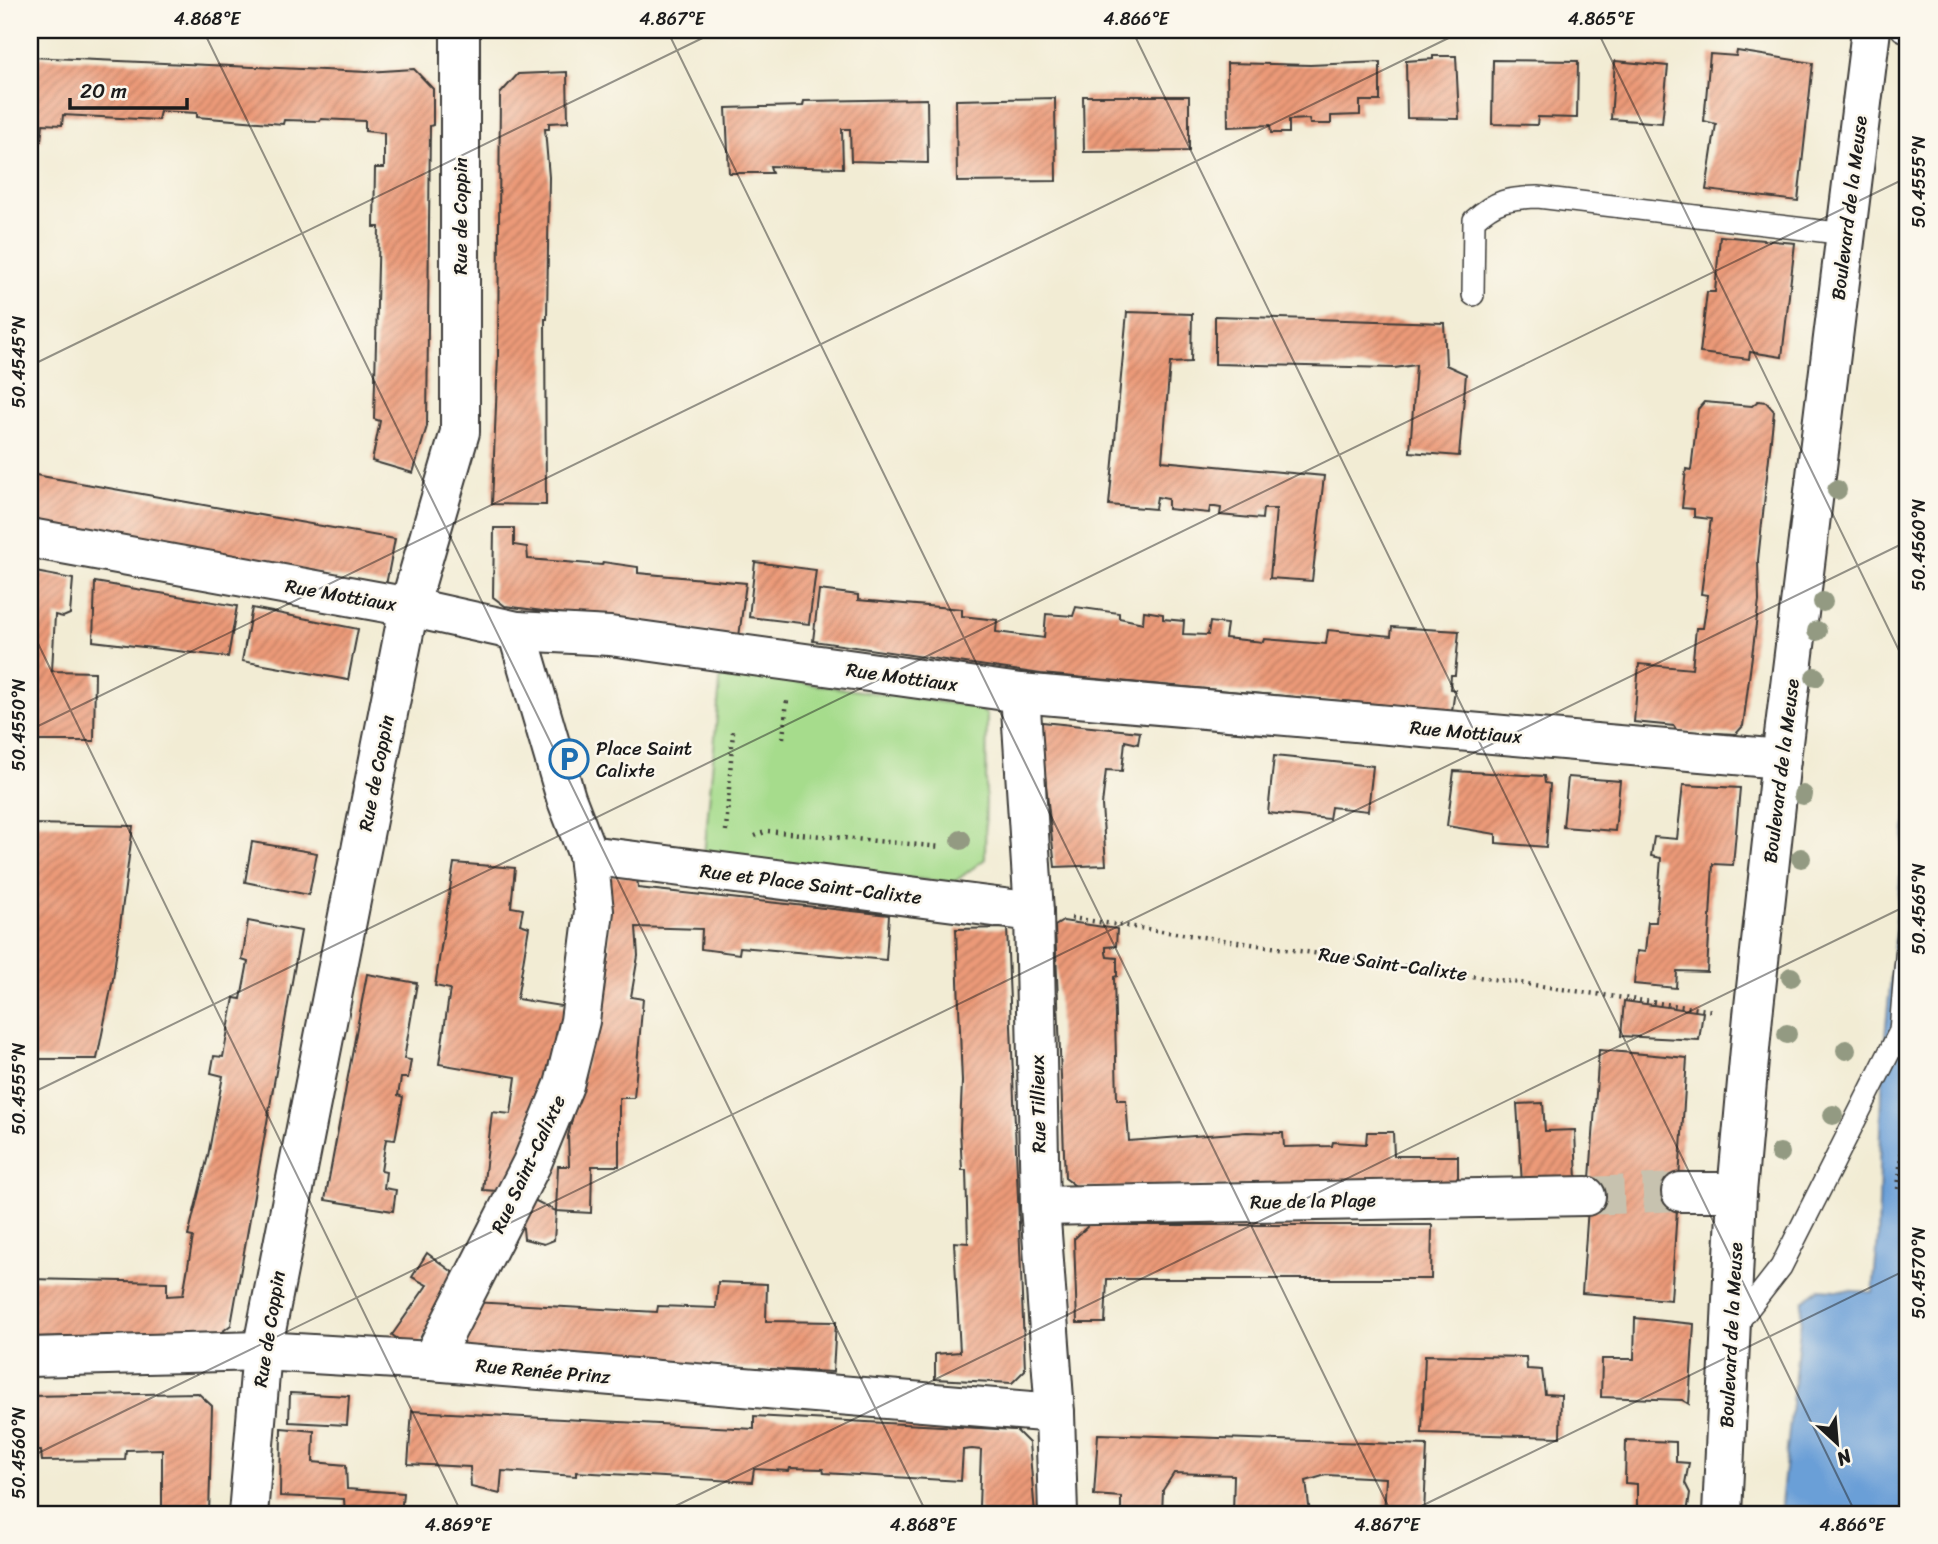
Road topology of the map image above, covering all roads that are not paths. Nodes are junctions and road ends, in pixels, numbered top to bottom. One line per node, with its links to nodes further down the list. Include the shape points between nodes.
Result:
1 (460, 30): 8 (street, Rue de Coppin, via 460,432)
2 (1871, 30): 5 (street, Boulevard de la Meuse)
3 (1902, 30): 4 (lane)
4 (1908, 32)
5 (1846, 234): 6 (lane, via 1538,197 1513,198 1492,204 1474,220); 11 (street, Boulevard de la Meuse)
6 (1473, 295)
7 (30, 538): 8 (street, Rue Mottiaux)
8 (409, 607): 9 (street, Rue Mottiaux); 20 (street, Rue de Coppin)
9 (517, 631): 10 (street, Rue Mottiaux, via 610,636); 12 (street, Rue Saint-Calixte, via 566,798)
10 (1020, 694): 11 (street, Rue Mottiaux); 13 (street, Rue Tillieux)
11 (1781, 759): 16 (street, Boulevard de la Meuse)
12 (588, 855): 13 (street, Rue et Place Saint-Calixte); 22 (street, Rue Saint-Calixte, via 594,911 580,1021 564,1085 532,1163)
13 (1034, 912): 18 (street, Rue Tillieux)
14 (1908, 935): 19 (lane, via 1900,1031 1781,1267)
15 (1681, 1192): 16 (street)
16 (1737, 1192): 19 (street, Boulevard de la Meuse)
17 (1586, 1196): 18 (street, Rue de la Plage)
18 (1040, 1206): 23 (street, Rue Tillieux)
19 (1731, 1330): 26 (street, Boulevard de la Meuse)
20 (261, 1351): 21 (street, Rue Renée Prinz); 22 (street, Rue Renée Prinz); 24 (street, Rue de Coppin)
21 (30, 1357)
22 (431, 1362): 23 (street, Rue Renée Prinz)
23 (1055, 1413): 25 (street, Rue Tillieux)
24 (248, 1514)
25 (1058, 1514)
26 (1722, 1514)

